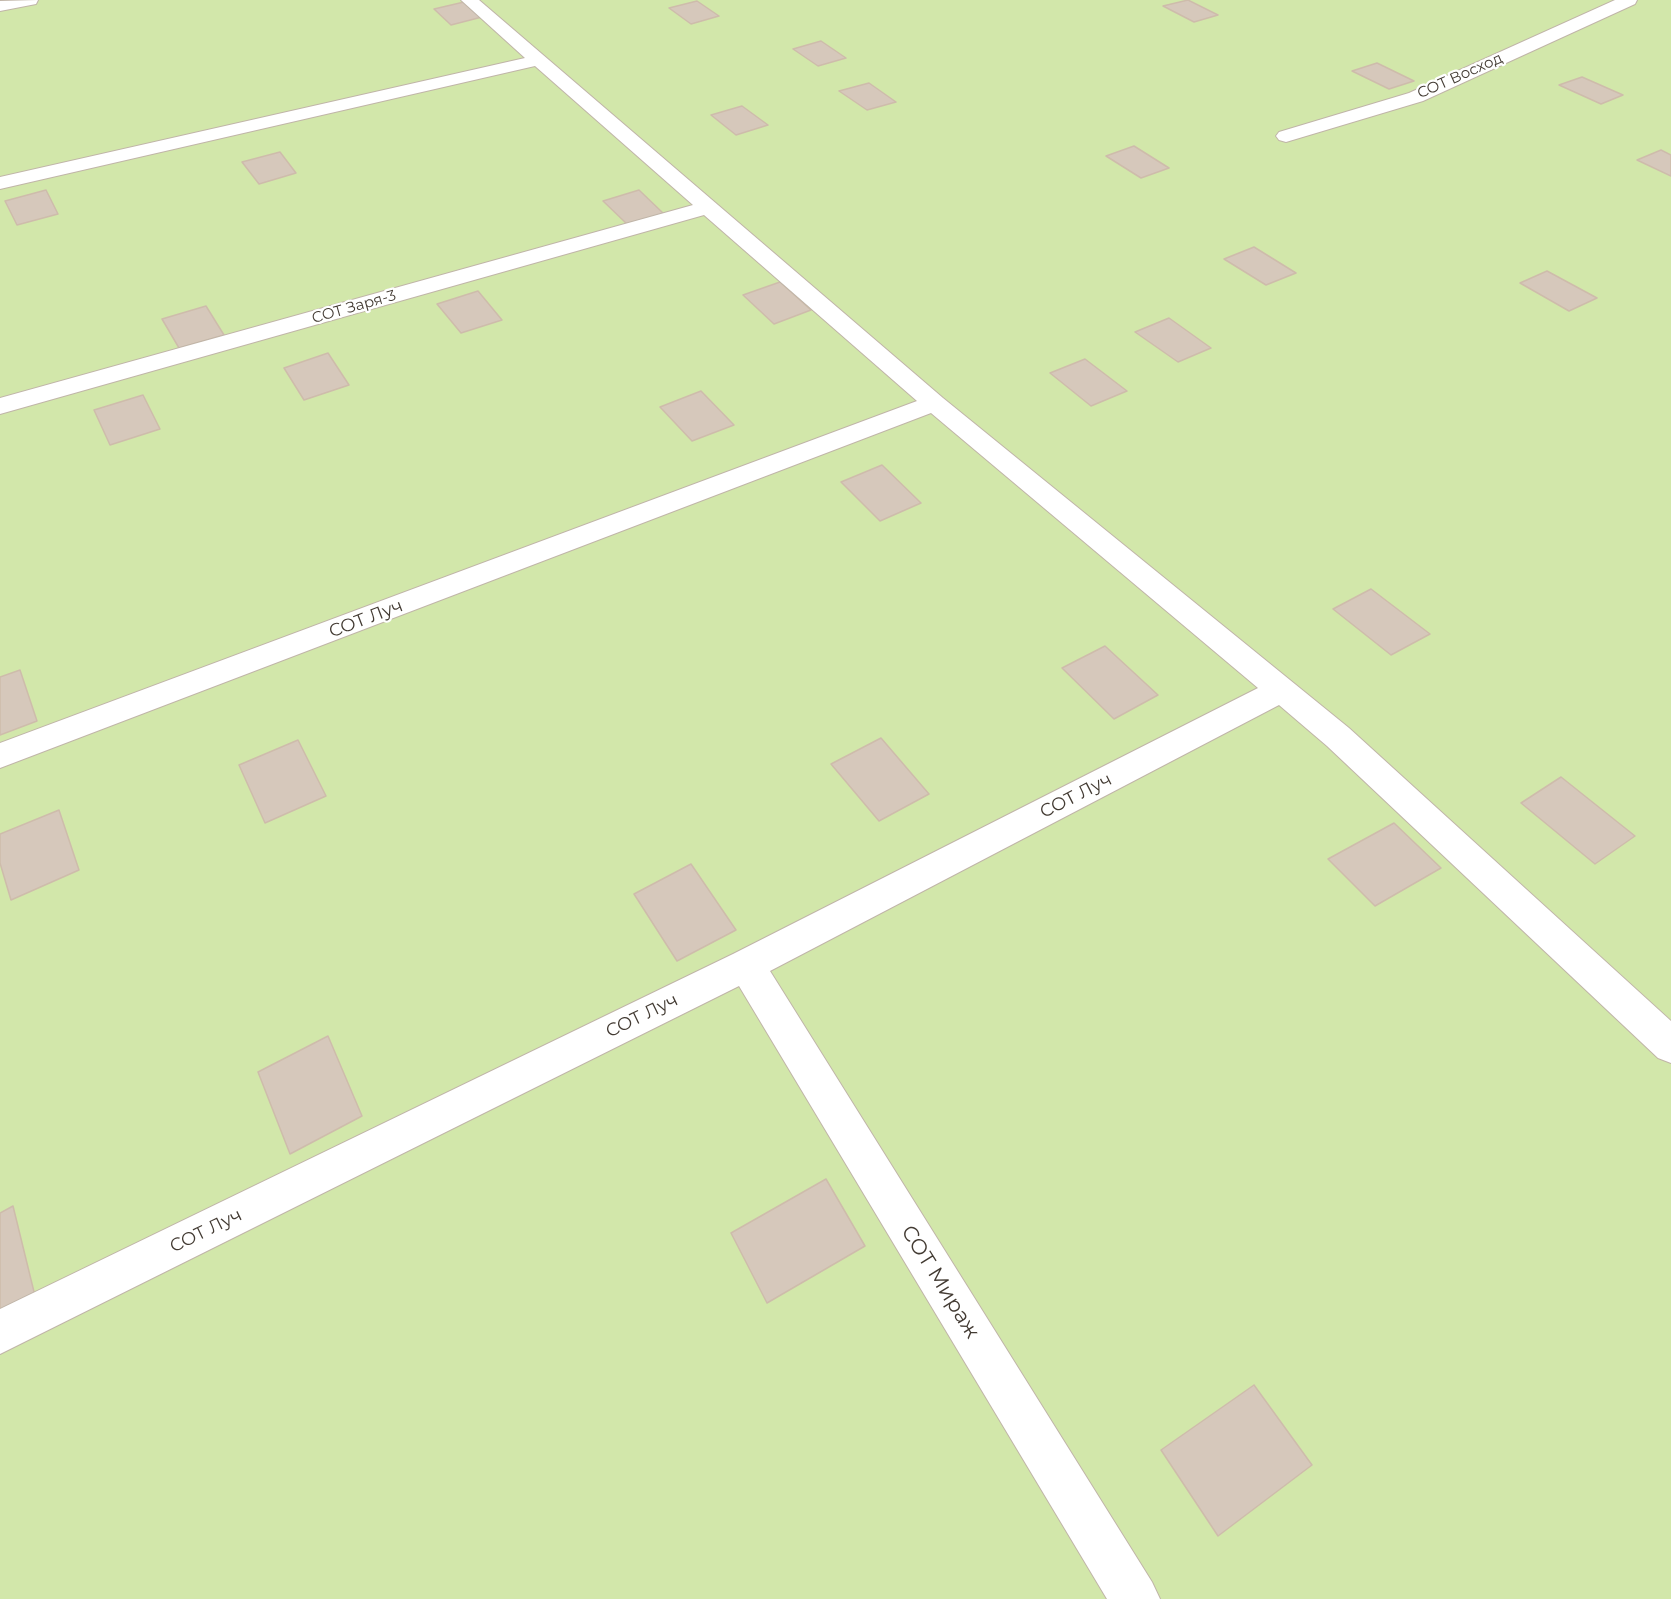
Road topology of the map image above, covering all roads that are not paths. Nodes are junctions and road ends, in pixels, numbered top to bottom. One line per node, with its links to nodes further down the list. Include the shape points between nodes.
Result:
1 (30, 0): 4 (street)
2 (469, 0): 5 (street)
3 (1629, 0): 6 (street, СОТ Восход, via 1416,96)
4 (0, 6)
5 (538, 60): 7 (street); 8 (street)
6 (1286, 136)
7 (0, 183)
8 (708, 207): 9 (street); 10 (street, СОТ Заря-3)
9 (934, 404): 11 (street); 12 (street, СОТ Луч)
10 (0, 406)
11 (1280, 691): 13 (street, СОТ Луч); 14 (street, via 1338,736)
12 (0, 756)
13 (746, 965): 15 (street, СОТ Луч); 16 (street, СОТ Мираж)
14 (1671, 1046)
15 (0, 1332)
16 (1135, 1599)

